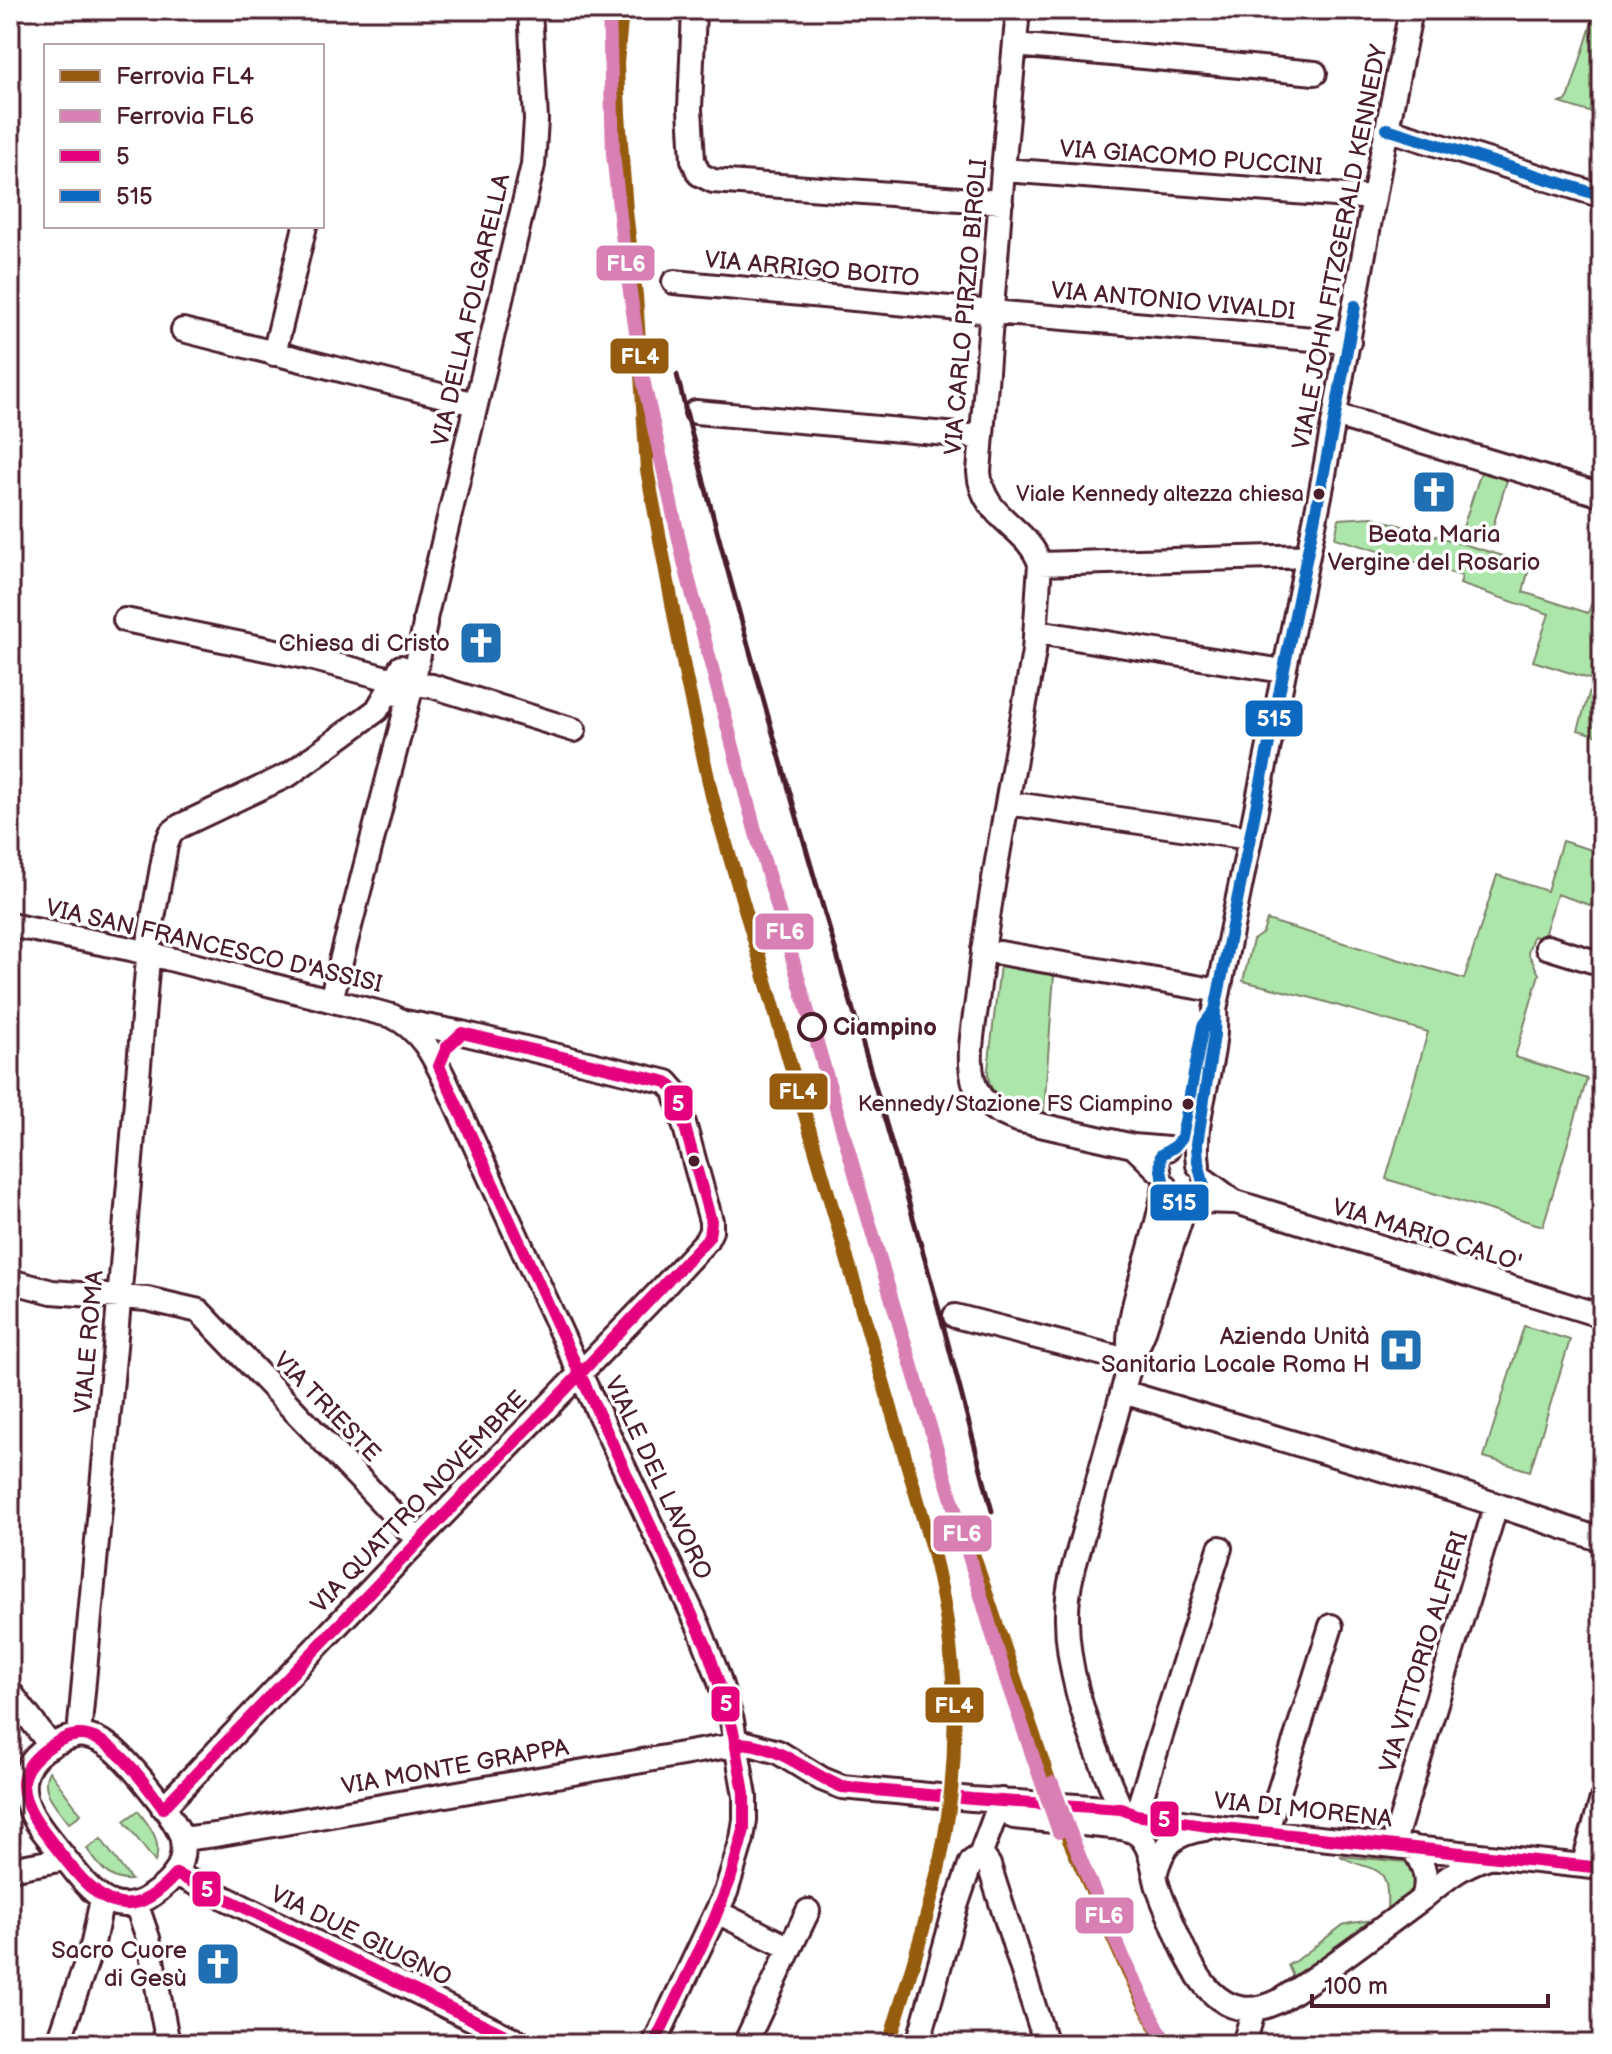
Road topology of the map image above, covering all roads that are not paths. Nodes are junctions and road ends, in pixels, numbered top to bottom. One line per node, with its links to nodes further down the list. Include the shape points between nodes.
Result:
1 (530, 10): 18 (street, VIA DELLA FOLGARELLA, via 533,165)
2 (694, 10): 11 (street, via 690,120 693,160 704,177)
3 (1018, 10): 5 (street, VIA CARLO PIRZIO BIROLI)
4 (1411, 10): 7 (street, VIALE JOHN FITZGERALD KENNEDY)
5 (1015, 45): 6 (street); 8 (street, VIA CARLO PIRZIO BIROLI)
6 (1315, 73)
7 (1387, 129): 9 (street); 10 (street, VIALE JOHN FITZGERALD KENNEDY)
8 (1003, 170): 10 (street, VIA GIACOMO PUCCINI); 11 (street, VIA CARLO PIRZIO BIROLI)
9 (1602, 196)
10 (1374, 198): 16 (street, VIALE JOHN FITZGERALD KENNEDY)
11 (1001, 202): 14 (street, VIA CARLO PIRZIO BIROLI)
12 (305, 228): 17 (street)
13 (674, 282): 14 (street, VIA ARRIGO BOITO)
14 (992, 312): 16 (street, VIA ANTONIO VIVALDI); 21 (street, VIA CARLO PIRZIO BIROLI)
15 (183, 330): 17 (street)
16 (1349, 342): 20 (street, VIALE JOHN FITZGERALD KENNEDY)
17 (274, 354): 18 (street)
18 (475, 404): 28 (street, VIA DELLA FOLGARELLA, via 425,619)
19 (696, 412): 21 (street)
20 (1335, 415): 22 (street); 23 (street, VIALE JOHN FITZGERALD KENNEDY)
21 (981, 437): 24 (street, VIA CARLO PIRZIO BIROLI, via 984,496)
22 (1602, 495)
23 (1308, 556): 24 (street); 27 (street, VIALE JOHN FITZGERALD KENNEDY)
24 (1040, 564): 26 (street)
25 (125, 620): 28 (street, via 338,665)
26 (1037, 632): 27 (street); 32 (street)
27 (1283, 671): 33 (street, VIALE JOHN FITZGERALD KENNEDY)
28 (403, 685): 29 (street); 30 (street, VIA DELLA FOLGARELLA); 31 (street, via 432,686)
29 (377, 710): 30 (street, via 390,711); 37 (street, VIALE ROMA, via 290,774 171,833)
30 (402, 722): 39 (street, VIA DELLA FOLGARELLA)
31 (574, 730)
32 (1008, 803): 33 (street); 36 (street)
33 (1250, 838): 40 (street, VIALE JOHN FITZGERALD KENNEDY)
34 (10, 925): 37 (street, VIA SAN FRANCESCO D'ASSISI)
35 (1547, 947): 38 (street)
36 (983, 950): 40 (street); 44 (street, via 972,1043 973,1075 983,1101 1004,1115)
37 (148, 953): 39 (street, VIA SAN FRANCESCO D'ASSISI); 50 (street, VIALE ROMA)
38 (1602, 964)
39 (331, 1000): 41 (street, VIA SAN FRANCESCO D'ASSISI)
40 (1217, 1000): 45 (street, VIALE JOHN FITZGERALD KENNEDY, via 1203,1026 1182,1137); 47 (street, VIALE JOHN FITZGERALD KENNEDY, via 1197,1142)
41 (405, 1022): 42 (street, VIA SAN FRANCESCO D'ASSISI); 43 (street, VIA SAN FRANCESCO D'ASSISI)
42 (462, 1033): 43 (street, via 443,1052); 48 (street, VIA SAN FRANCESCO D'ASSISI, via 658,1078 671,1086)
43 (439, 1066): 54 (street, VIALE DEL LAVORO)
44 (1133, 1146): 45 (street); 46 (street)
45 (1171, 1148): 46 (street, VIALE JOHN FITZGERALD KENNEDY, via 1158,1163); 47 (street, via 1191,1155)
46 (1162, 1178): 47 (street, via 1179,1202); 53 (street, VIALE JOHN FITZGERALD KENNEDY, via 1155,1234 1133,1314)
47 (1197, 1188): 52 (street, VIA MARIO CALO'); 53 (street, VIALE JOHN FITZGERALD KENNEDY, via 1181,1218)
48 (711, 1231): 54 (street, VIA QUATTRO NOVEMBRE)
49 (13, 1282): 50 (street, via 52,1292)
50 (119, 1297): 57 (street, VIA TRIESTE, via 199,1311); 62 (street, VIALE ROMA)
51 (955, 1316): 53 (street)
52 (1602, 1316)
53 (1131, 1361): 55 (street, VIALE JOHN FITZGERALD KENNEDY)
54 (579, 1373): 57 (street, VIA QUATTRO NOVEMBRE); 63 (street, VIALE DEL LAVORO, via 699,1627)
55 (1123, 1392): 58 (street); 69 (street, VIALE JOHN FITZGERALD KENNEDY, via 1066,1612 1077,1686)
56 (1492, 1519): 73 (street, VIA VITTORIO ALFIERI)
57 (418, 1540): 68 (street, VIA QUATTRO NOVEMBRE)
58 (1602, 1540)
59 (1220, 1548): 69 (street)
60 (1331, 1626): 71 (street)
61 (10, 1692): 64 (street)
62 (79, 1735): 64 (street); 68 (street, via 110,1747)
63 (736, 1743): 67 (street, VIA DI MORENA, via 775,1750 842,1787); 72 (street, VIA MONTE GRAPPA); 85 (street, VIALE DEL LAVORO, via 745,1796 744,1829)
64 (50, 1745): 65 (street)
65 (17, 1775): 76 (street, via 39,1826)
66 (1602, 1799): 77 (street)
67 (1001, 1800): 69 (street, VIA DI MORENA, via 1039,1811); 74 (street)
68 (163, 1808): 72 (street)
69 (1126, 1817): 70 (street, VIA DI MORENA); 80 (street, via 1143,1840)
70 (1215, 1827): 71 (street, VIA DI MORENA); 80 (street, via 1172,1841 1161,1854)
71 (1266, 1833): 73 (street, VIA DI MORENA)
72 (182, 1839): 79 (street)
73 (1402, 1846): 75 (street, VIA DI MORENA); 81 (street, via 1420,1860 1427,1886)
74 (980, 1856): 93 (street, via 970,1865 956,1906); 94 (street, via 989,1865)
75 (1491, 1856): 77 (street, VIA DI MORENA); 81 (street, via 1460,1869)
76 (65, 1859): 78 (street); 82 (street)
77 (1593, 1867)
78 (10, 1869)
79 (176, 1874): 83 (street); 90 (street, VIA DUE GIUGNO)
80 (1155, 1875): 87 (street, via 1184,1950 1206,1987 1225,2003)
81 (1423, 1898): 87 (street, via 1288,1996)
82 (102, 1899): 83 (street); 88 (street, via 93,1943)
83 (136, 1903): 89 (street)
84 (808, 1911): 86 (street)
85 (717, 1912): 86 (street); 91 (street, VIALE DEL LAVORO)
86 (790, 1948): 92 (street)
87 (1254, 2009): 95 (street)
88 (58, 2044)
89 (168, 2044)
90 (523, 2044)
91 (654, 2044)
92 (745, 2044)
93 (918, 2044)
94 (1046, 2044)
95 (1244, 2044)

